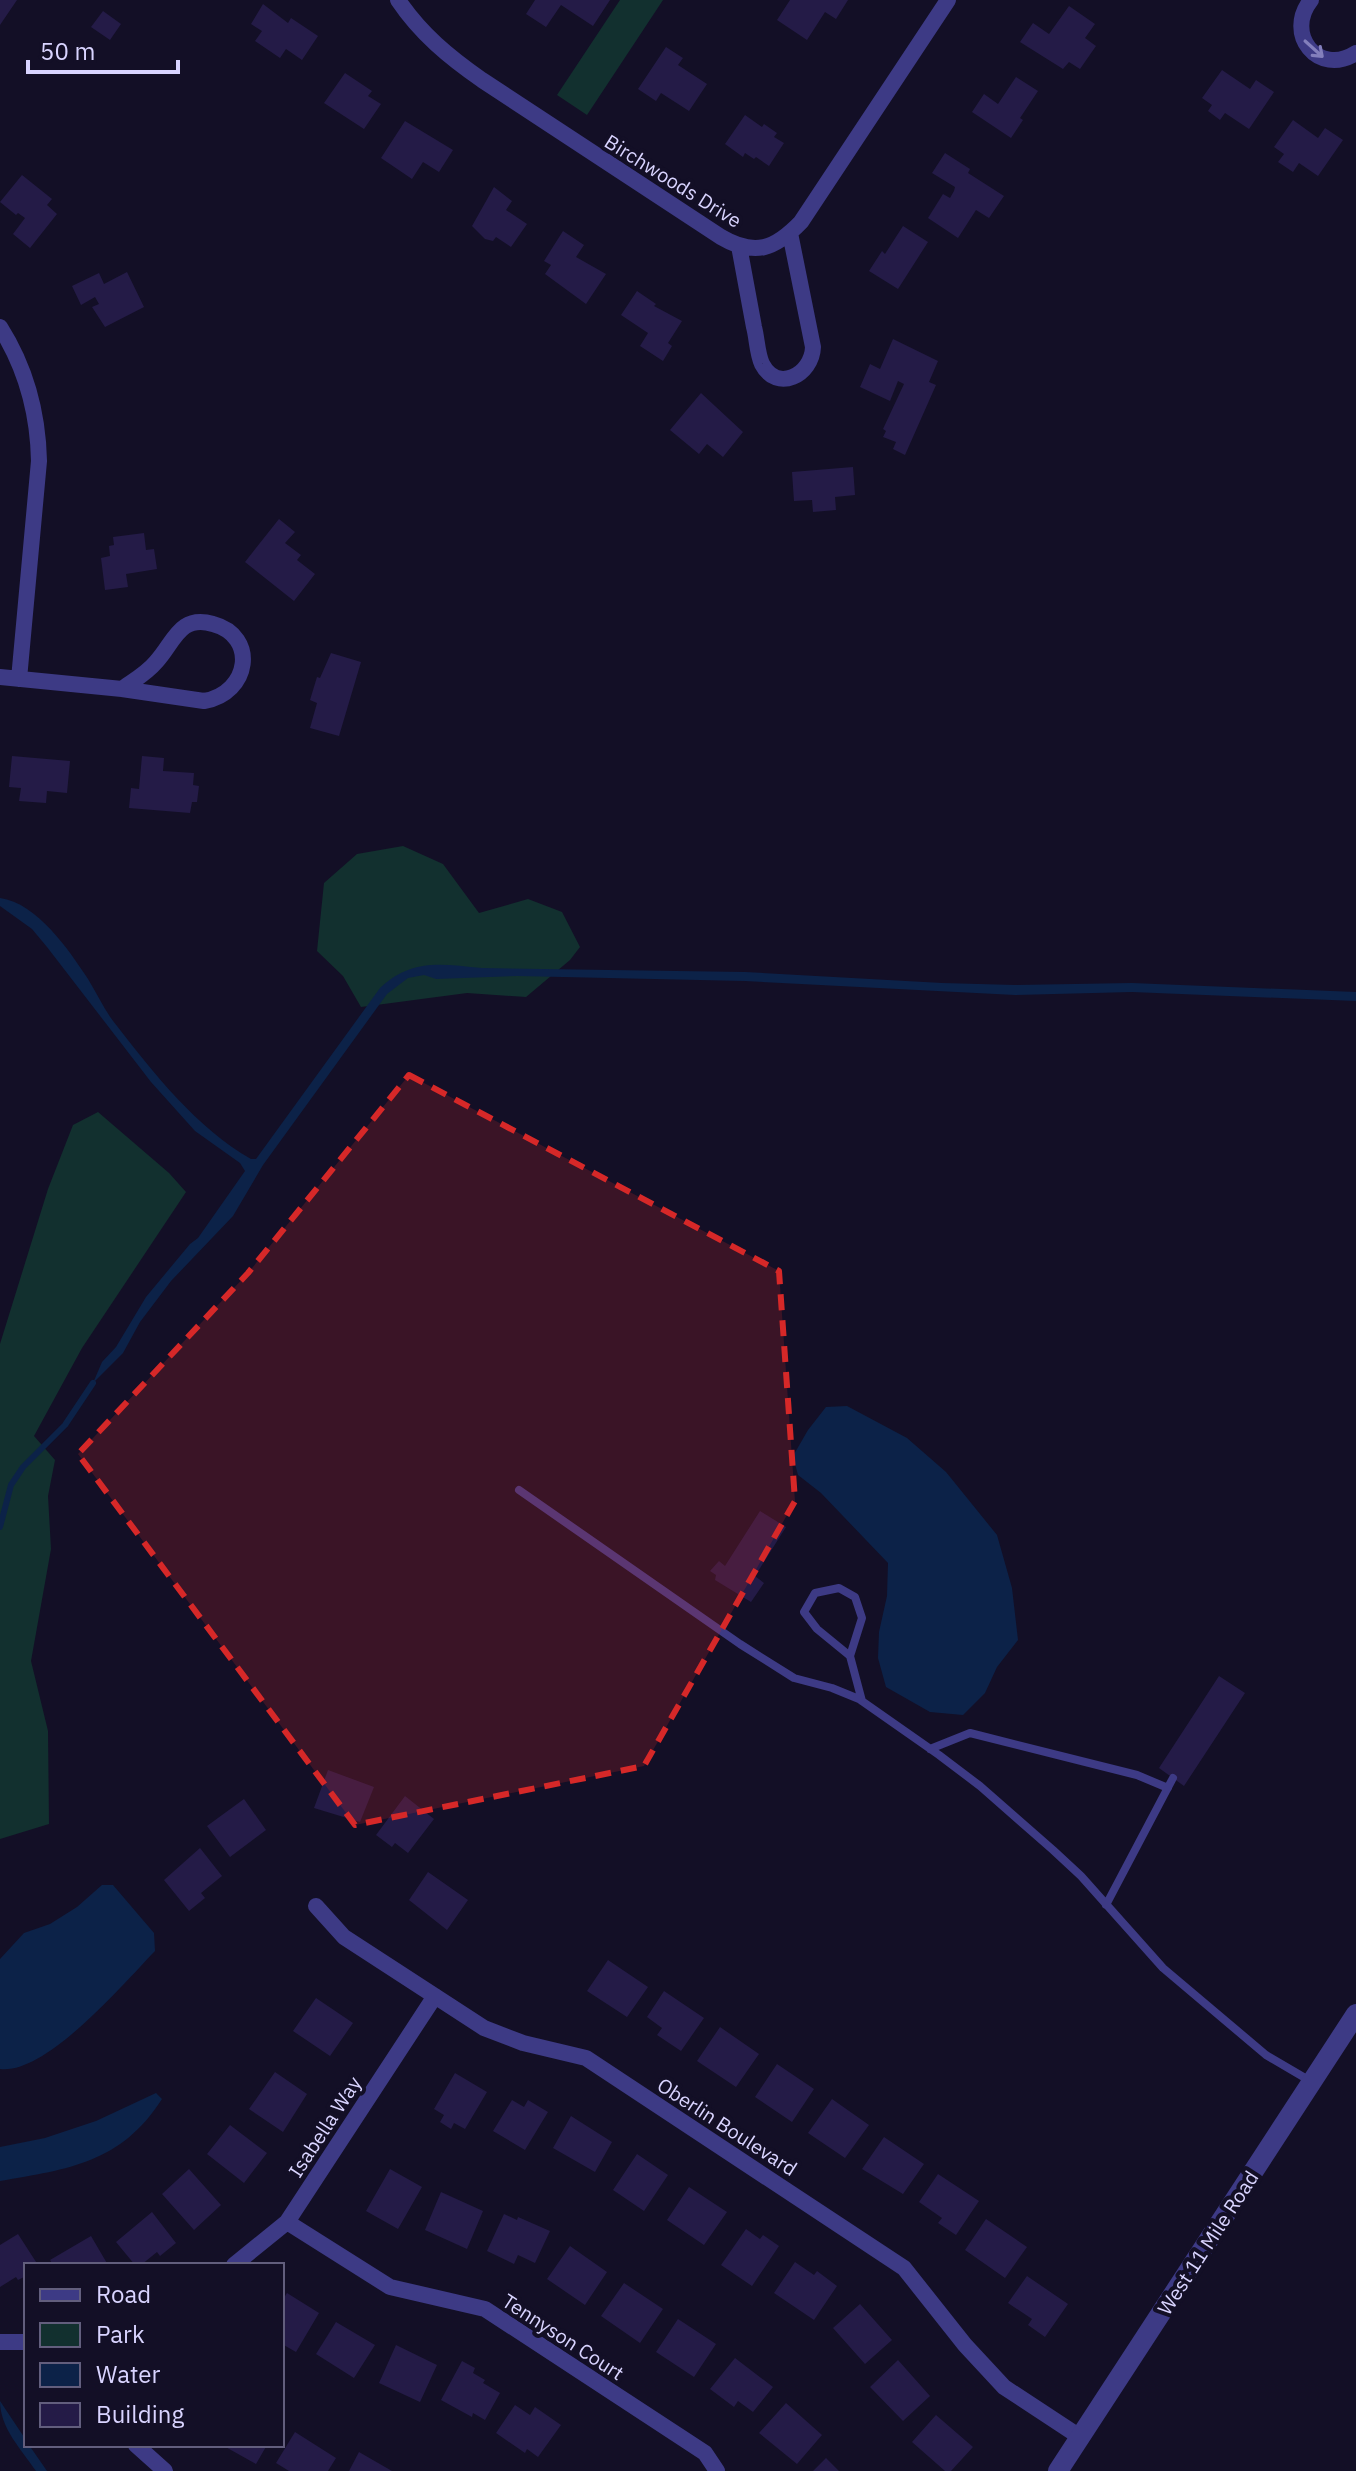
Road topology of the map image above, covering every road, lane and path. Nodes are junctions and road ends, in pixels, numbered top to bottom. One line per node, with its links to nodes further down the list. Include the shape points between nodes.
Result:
1 (398, 0): 6 (street, Birchwoods Drive, via 451,58)
2 (948, 0): 5 (street, Birchwoods Drive)
3 (1311, 0): 4 (street, one-way to 4, via 1300,27 1307,46 1322,58)
4 (1355, 58)
5 (790, 233): 6 (street, Birchwoods Drive, via 768,247); 6 (street, via 813,347 805,371 792,378 775,375 761,361)
6 (739, 246)
7 (0, 327): 9 (street, via 27,382 39,433)
8 (0, 677): 9 (street)
9 (19, 679): 10 (street)
10 (122, 689): 10 (street, via 216,699 236,684 243,658 239,645 221,626 194,623 182,628 157,661)
11 (519, 1490): 13 (lane, via 794,1678)
12 (850, 1656): 12 (lane, via 804,1612 815,1593 839,1588 855,1597 862,1618); 13 (lane)
13 (863, 1702): 14 (lane)
14 (930, 1749): 16 (lane, via 970,1733 1137,1775); 17 (lane, via 1053,1850)
15 (1173, 1778): 16 (lane)
16 (1168, 1788): 17 (lane)
17 (1106, 1905): 21 (lane, via 1198,1999 1266,2055)
18 (316, 1906): 19 (street, Oberlin Boulevard, via 344,1937)
19 (435, 1996): 22 (street, Isabella Way); 26 (street, Oberlin Boulevard, via 484,2028 586,2058 904,2268 1004,2387)
20 (1356, 2014): 21 (street, West 11 Mile Road)
21 (1313, 2083): 26 (street, West 11 Mile Road)
22 (287, 2222): 23 (street, Isabella Way); 29 (street, Tennyson Court, via 390,2287 485,2309 705,2453)
23 (236, 2263)
24 (0, 2342): 25 (street)
25 (24, 2342)
26 (1080, 2437): 30 (street, West 11 Mile Road)
27 (138, 2447): 28 (street)
28 (165, 2471)
29 (717, 2471)
30 (1058, 2471)

